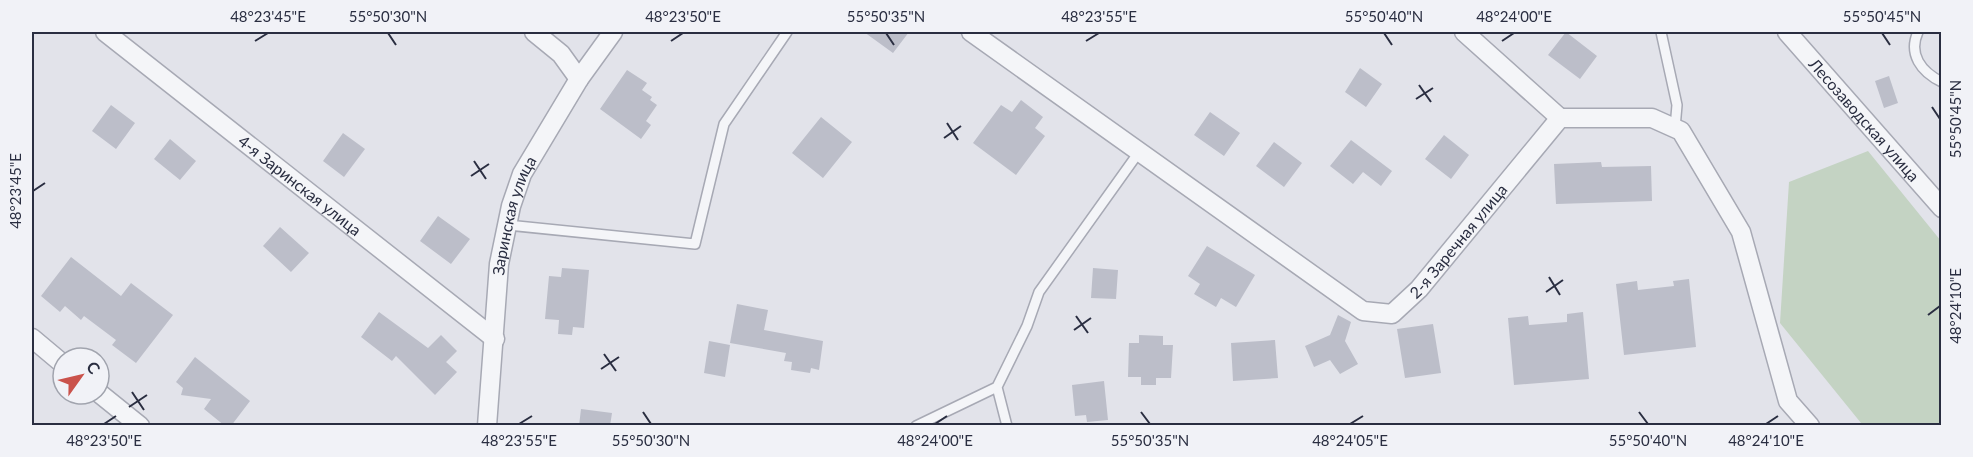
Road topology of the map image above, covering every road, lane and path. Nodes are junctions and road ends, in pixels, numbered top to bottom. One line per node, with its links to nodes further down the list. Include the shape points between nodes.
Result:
1 (105, 32): 18 (street, 4-я Заринская улица)
2 (534, 32): 10 (street, via 561,54)
3 (613, 32): 10 (street, Заринская улица)
4 (787, 32): 16 (lane, via 724,124 695,244)
5 (971, 32): 14 (street, 2-я Заречная улица)
6 (1464, 32): 12 (street)
7 (1661, 32): 13 (lane, via 1677,105)
8 (1787, 32): 15 (street, Лесозаводская улица)
9 (1918, 32): 11 (lane, via 1914,42 1916,59 1928,75)
10 (579, 79): 16 (street, Заринская улица, via 522,174)
11 (1941, 82)
12 (1560, 118): 13 (street, via 1652,118); 14 (street, 2-я Заречная улица, via 1419,289 1392,314 1363,311)
13 (1675, 128): 26 (street, via 1681,131 1741,232 1788,401)
14 (1139, 152): 20 (lane, via 1039,292)
15 (1941, 208)
16 (507, 225): 18 (street, Заринская улица, via 499,264)
17 (32, 338): 19 (street)
18 (495, 339): 23 (street, Заринская улица)
19 (51, 354)
20 (997, 387): 24 (lane); 25 (lane)
21 (111, 403): 22 (street)
22 (140, 426)
23 (487, 426)
24 (916, 426)
25 (1007, 426)
26 (1810, 426)

